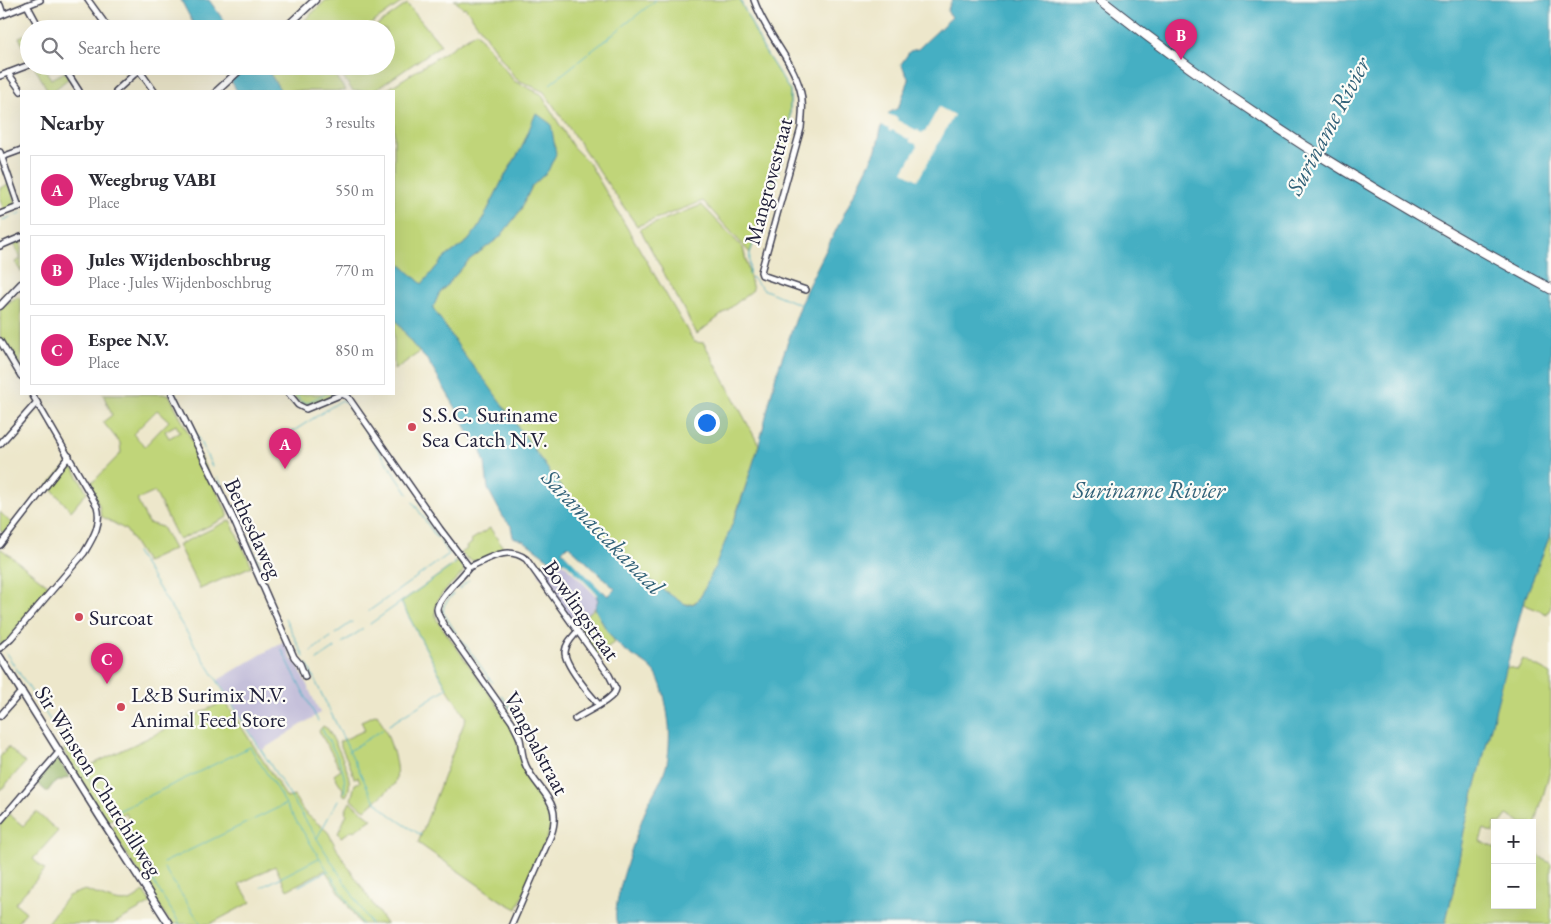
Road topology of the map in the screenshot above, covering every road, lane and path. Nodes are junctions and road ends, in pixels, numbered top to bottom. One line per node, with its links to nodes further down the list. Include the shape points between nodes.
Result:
1 (40, 0): 6 (street)
2 (88, 0): 10 (street)
3 (315, 0): 11 (street)
4 (754, 0): 32 (street, Mangrovestraat, via 759,17 795,75 803,109 801,128 761,272 764,276)
5 (1101, 0): 31 (main road, via 1168,51 1323,158 1427,221)
6 (27, 5): 8 (street); 9 (street)
7 (0, 6): 8 (street)
8 (2, 15)
9 (35, 20)
10 (102, 20)
11 (294, 20)
12 (20, 68): 13 (street)
13 (8, 72): 18 (street); 19 (street)
14 (69, 75): 20 (street)
15 (131, 75): 21 (street)
16 (142, 75): 22 (street)
17 (234, 75): 23 (street)
18 (0, 76)
19 (20, 90)
20 (78, 90)
21 (117, 90)
22 (153, 90)
23 (218, 90)
24 (20, 150): 25 (street)
25 (1, 154): 26 (street)
26 (20, 207): 27 (street)
27 (0, 214)
28 (20, 237): 29 (street)
29 (0, 246)
30 (20, 285): 33 (street)
31 (1551, 289)
32 (806, 290)
33 (0, 306)
34 (0, 341): 35 (street)
35 (20, 374)
36 (33, 395): 41 (street)
37 (172, 395): 49 (street, Bethesdaweg)
38 (290, 395): 39 (street, via 306,409)
39 (340, 395)
40 (346, 395): 45 (street)
41 (37, 402): 42 (street); 43 (street)
42 (0, 444)
43 (69, 456): 44 (street); 47 (street, via 97,506 96,531 84,553)
44 (0, 545)
45 (469, 567): 46 (street, Bowlingstraat, via 504,553 519,554 531,565); 57 (street, Vangbalstraat, via 441,599 438,615 512,722 527,767 551,803 555,818 551,835)
46 (577, 632): 51 (street, via 567,645 566,658); 51 (street, Bowlingstraat, via 616,689)
47 (0, 648)
48 (0, 657): 50 (street, Sir Winston Churchillweg)
49 (305, 677)
50 (22, 691): 52 (street); 54 (street, Sir Winston Churchillweg)
51 (599, 705): 53 (street, Bowlingstraat)
52 (0, 716)
53 (575, 719)
54 (59, 752): 55 (street); 56 (street, Sir Winston Churchillweg)
55 (0, 821)
56 (168, 924)
57 (512, 924)

